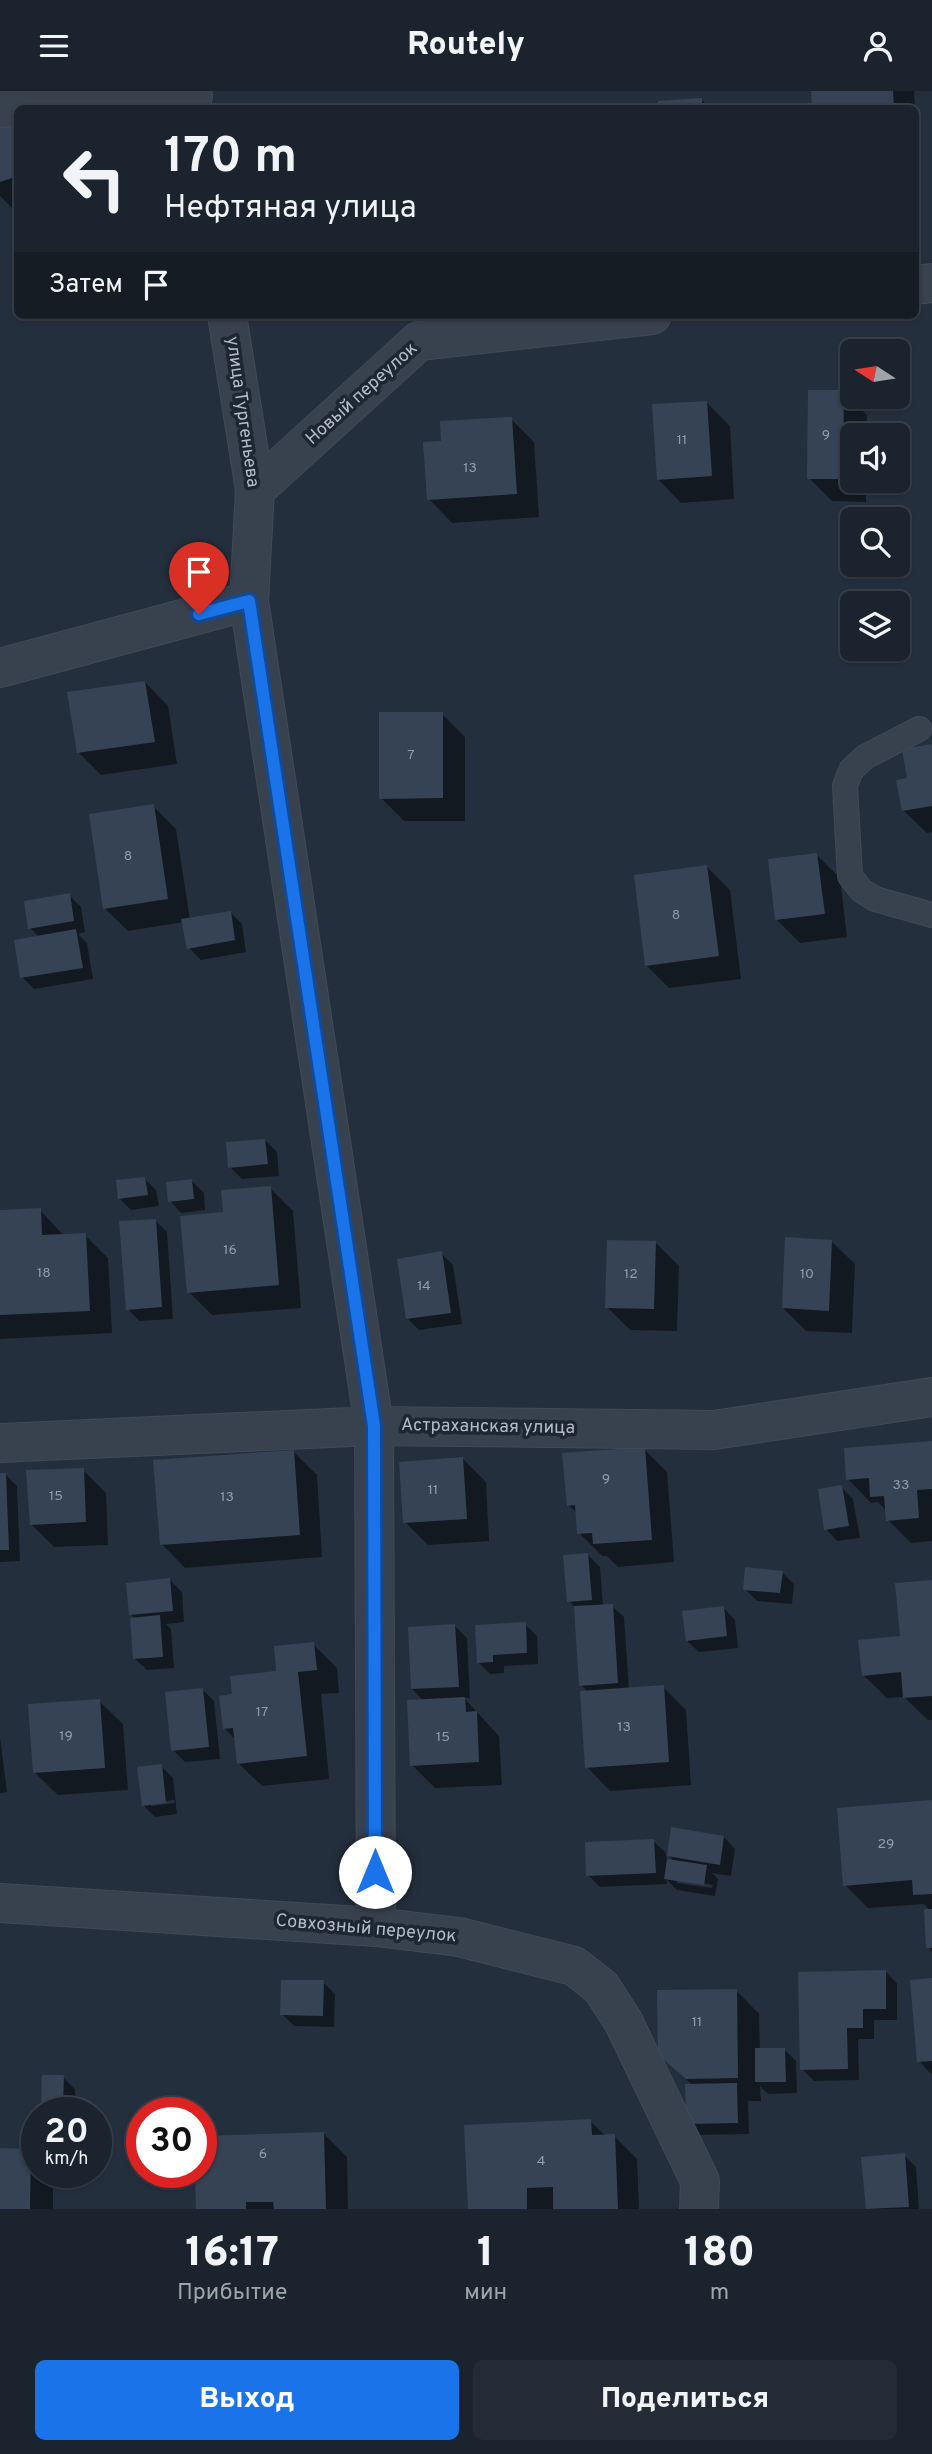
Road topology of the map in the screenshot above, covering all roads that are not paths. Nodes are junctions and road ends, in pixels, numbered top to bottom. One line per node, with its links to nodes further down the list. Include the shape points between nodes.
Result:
1 (193, 99): 2 (street)
2 (64, 105)
3 (228, 319): 5 (street, улица Тургеньева)
4 (616, 319): 5 (street, Новый переулок, via 419,341)
5 (255, 490): 6 (street, улица Тургеньева)
6 (249, 601): 7 (street); 11 (street, улица Тургеньева)
7 (0, 668)
8 (919, 729): 9 (lane, via 865,757 851,770 845,786 850,876 875,899)
9 (932, 915)
10 (932, 1397): 11 (street, Астраханская улица, via 714,1430)
11 (374, 1426): 12 (street, Астраханская улица); 14 (street, улица Тургеньева)
12 (0, 1443)
13 (0, 1903): 14 (street, Совхозный переулок)
14 (376, 1927): 15 (street, Совхозный переулок, via 459,1937 574,1966 601,1987 623,2021 700,2181)
15 (699, 2209)

